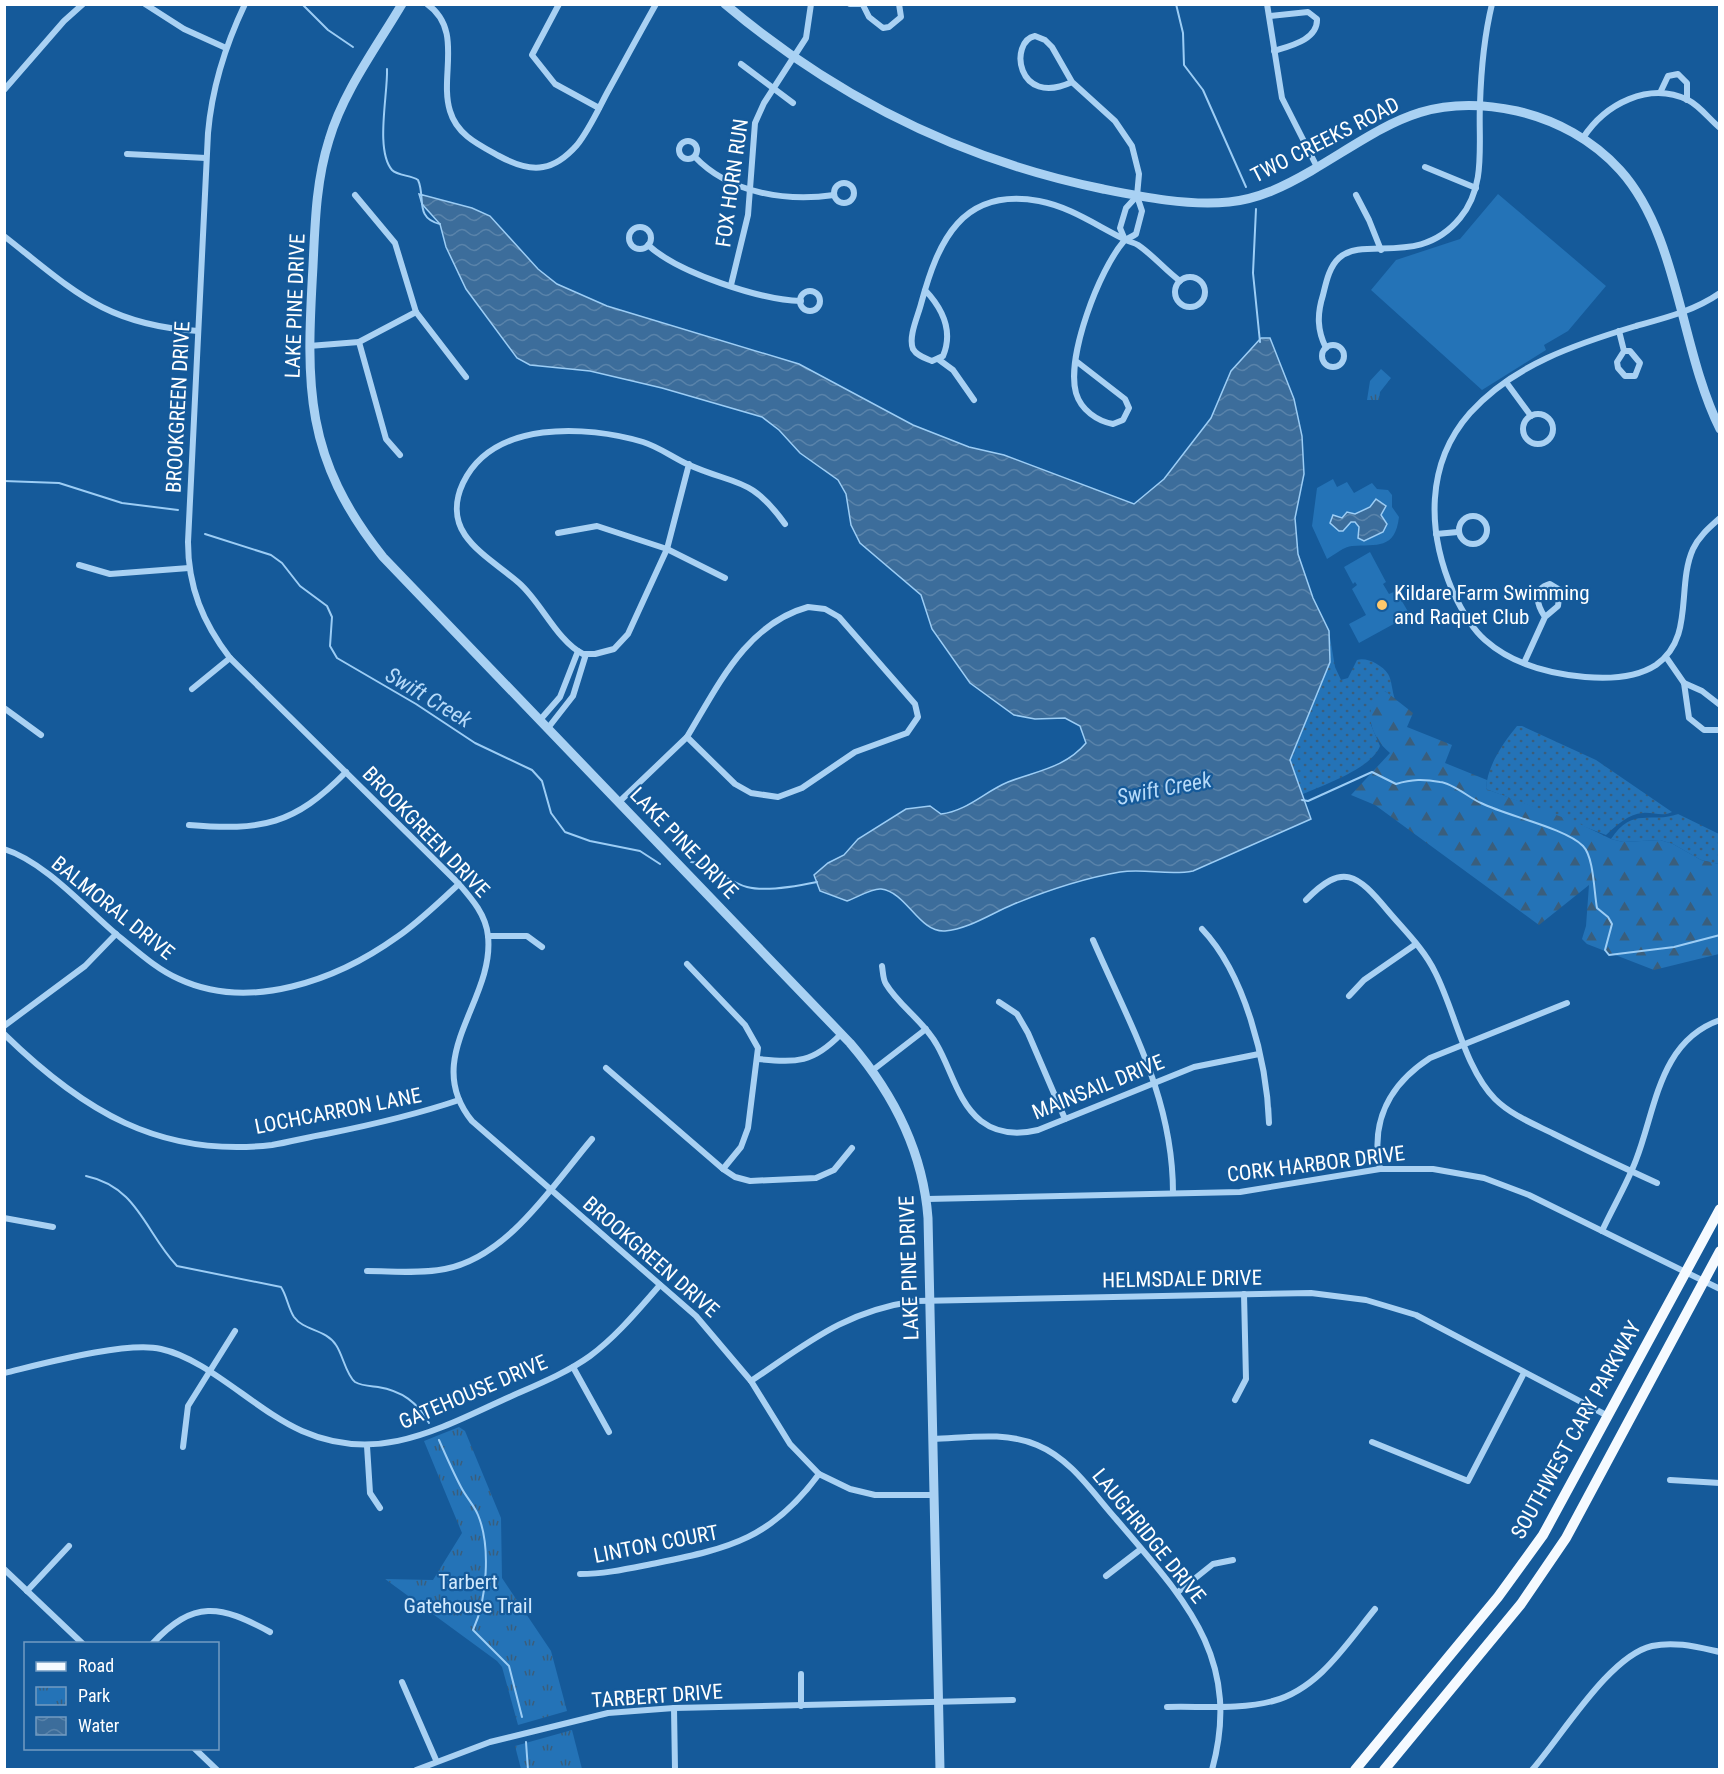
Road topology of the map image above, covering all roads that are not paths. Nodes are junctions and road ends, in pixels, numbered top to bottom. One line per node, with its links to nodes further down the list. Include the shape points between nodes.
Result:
1 (83, 4): 22 (street)
2 (145, 4): 16 (street, via 184,29)
3 (245, 4): 16 (street, BROOKGREEN DRIVE)
4 (402, 4): 55 (street, LAKE PINE DRIVE, via 351,90 329,140 318,191)
5 (427, 4): 27 (street, via 443,21 447,34 447,100 451,116 462,133 487,149 520,165 552,164 577,144)
6 (559, 4): 27 (street, via 532,55 555,84)
7 (656, 4): 27 (street)
8 (724, 4): 18 (street, TWO CREEKS ROAD)
9 (810, 4): 18 (street, FOX HORN RUN, via 806,38)
10 (850, 4): 14 (street)
11 (899, 4): 14 (street, via 901,17 890,27 876,24)
12 (1267, 4): 15 (street)
13 (1492, 4): 26 (street, via 1485,37)
14 (863, 5)
15 (1270, 16): 17 (street); 17 (street, via 1308,12 1317,19 1317,27 1309,36)
16 (226, 48): 32 (street, BROOKGREEN DRIVE, via 212,100)
17 (1274, 51): 33 (street, via 1282,98)
18 (793, 59): 21 (street, FOX HORN RUN); 40 (street, TWO CREEKS ROAD, via 867,105 973,153 1061,180)
19 (741, 64): 21 (street)
20 (1072, 82): 20 (street, via 1045,40 1035,36 1026,40 1022,46 1022,69 1032,82 1047,90); 40 (street, via 1124,133 1137,163)
21 (773, 88): 25 (street); 36 (street, FOX HORN RUN, via 755,123)
22 (4, 90)
23 (1660, 93): 24 (street); 24 (street, via 1668,76 1678,74 1687,83); 29 (street, via 1629,99 1609,109)
24 (1686, 100): 28 (street)
25 (793, 103)
26 (1480, 104): 29 (street, TWO CREEKS ROAD, via 1526,113); 33 (street, TWO CREEKS ROAD, via 1443,106 1412,114); 35 (street)
27 (599, 108)
28 (1719, 128)
29 (1583, 138): 51 (street, TWO CREEKS ROAD, via 1619,169 1642,198 1660,240)
30 (127, 154): 32 (street)
31 (695, 157): 36 (street, via 717,177)
32 (206, 158): 52 (street, BROOKGREEN DRIVE)
33 (1317, 167): 40 (street, TWO CREEKS ROAD, via 1276,190 1244,200 1202,202)
34 (1425, 167): 35 (street)
35 (1476, 188): 44 (street, via 1460,218 1433,240)
36 (751, 190): 38 (street, via 801,197); 46 (street, FOX HORN RUN)
37 (354, 195): 50 (street, via 395,243)
38 (834, 195)
39 (1356, 195): 44 (street)
40 (1137, 196): 42 (street, via 1126,208 1120,228); 42 (street, via 1142,211 1136,234)
41 (4, 236): 52 (street, via 109,313 154,327)
42 (1125, 240): 45 (street, via 1137,244); 47 (street, via 1058,206 1024,199 995,201 971,213 946,235); 59 (street, via 1094,292)
43 (648, 245): 46 (street, via 678,265)
44 (1381, 250): 56 (street, via 1347,253 1332,268 1319,313 1320,336)
45 (1180, 280): 45 (street, via 1175,290 1177,300 1190,307 1199,304 1204,296 1202,283 1191,277)
46 (731, 285): 49 (street)
47 (925, 290): 58 (street, via 939,305 946,326 945,351); 58 (street, via 912,342 923,358)
48 (1719, 293): 51 (street)
49 (801, 301)
50 (416, 312): 54 (street); 60 (street)
51 (1682, 313): 53 (street); 64 (street, TWO CREEKS ROAD)
52 (198, 330): 74 (street, BROOKGREEN DRIVE)
53 (1619, 332): 57 (street); 61 (street, via 1549,356)
54 (358, 342): 55 (street); 65 (street, via 386,439)
55 (308, 346): 86 (street, LAKE PINE DRIVE, via 318,436 332,478 359,527 383,557)
56 (1326, 348)
57 (1624, 351): 57 (street, via 1638,359 1640,367 1635,376 1625,376 1618,368)
58 (938, 359): 62 (street, via 953,370)
59 (1076, 361): 59 (street, via 1075,386 1081,405 1107,423 1123,420 1129,408 1125,399)
60 (466, 377)
61 (1506, 382): 63 (street); 71 (street, via 1469,414 1447,448 1435,487)
62 (974, 400)
63 (1531, 416): 63 (street, via 1524,433 1534,443 1544,442 1551,436 1551,422 1540,414)
64 (1719, 429)
65 (400, 454)
66 (689, 464): 68 (street, via 750,486 764,496); 72 (street); 77 (street, via 656,447 608,434 534,434 492,450 464,480 456,514 465,535 522,585)
67 (1719, 518): 79 (street, via 1694,547 1679,632)
68 (785, 524)
69 (1458, 531): 69 (street, via 1466,543 1476,544 1484,539 1487,530 1484,521 1472,516 1460,523); 71 (street)
70 (558, 533): 72 (street, via 597,526)
71 (1436, 534): 81 (street, via 1440,560 1469,621 1492,646)
72 (667, 549): 75 (street); 78 (street, via 622,642 604,653)
73 (79, 565): 74 (street, via 110,574)
74 (189, 568): 80 (street, BROOKGREEN DRIVE, via 203,615)
75 (725, 578)
76 (1545, 617): 76 (street, via 1558,606 1560,597 1560,590 1550,584 1541,588 1537,597); 81 (street)
77 (578, 651): 78 (street); 86 (street, via 560,697)
78 (586, 654): 87 (street, via 573,696)
79 (1666, 657): 81 (street, via 1641,671 1596,678 1558,674); 82 (street)
80 (230, 658): 83 (street); 91 (street, BROOKGREEN DRIVE)
81 (1524, 663)
82 (1684, 683): 84 (street); 88 (street, via 1689,718 1704,730)
83 (192, 689)
84 (1719, 705)
85 (4, 708): 89 (street)
86 (540, 720): 87 (street, LAKE PINE DRIVE)
87 (548, 728): 92 (street, LAKE PINE DRIVE)
88 (1719, 730)
89 (41, 735)
90 (687, 737): 90 (street, via 730,665 749,643 790,613 808,607 839,616 918,712 917,722 908,733 855,752 802,788 778,797 752,794 735,784); 92 (street)
91 (346, 772): 93 (street, via 315,802 277,821 251,826); 95 (street, BROOKGREEN DRIVE)
92 (619, 802): 112 (street, LAKE PINE DRIVE)
93 (189, 825)
94 (4, 849): 98 (street, BALMORAL DRIVE, via 31,862)
95 (459, 884): 98 (street, BALMORAL DRIVE, via 413,925 350,965 312,980 266,991 222,992 188,983 154,964); 99 (street, BROOKGREEN DRIVE, via 476,905)
96 (1306, 900): 101 (street, via 1324,882 1341,876 1353,878 1372,891)
97 (1202, 929): 114 (street, via 1224,956 1250,1019)
98 (116, 934): 109 (street, via 85,966)
99 (488, 936): 102 (street, via 527,936); 119 (street, BROOKGREEN DRIVE, via 482,980 455,1054 454,1084)
100 (1092, 940): 118 (street)
101 (1416, 944): 105 (street, via 1364,980); 113 (street, via 1435,971)
102 (542, 947)
103 (687, 964): 115 (street, via 751,1033 757,1042)
104 (882, 966): 110 (street, MAINSAIL DRIVE, via 885,983)
105 (1349, 996)
106 (999, 1002): 120 (street, via 1017,1014 1028,1033)
107 (1567, 1004): 113 (street)
108 (1719, 1020): 126 (street, via 1686,1041 1667,1065)
109 (4, 1026)
110 (926, 1029): 117 (street); 120 (street, MAINSAIL DRIVE, via 963,1099 987,1125 1016,1134)
111 (4, 1034): 119 (street, LOCHCARRON LANE, via 63,1087 99,1111 139,1129 202,1144 283,1143 386,1122)
112 (841, 1034): 115 (street, via 819,1054 807,1059); 117 (street, LAKE PINE DRIVE)
113 (1465, 1043): 125 (street, via 1414,1068 1393,1091 1378,1126); 126 (street, via 1484,1085 1503,1106)
114 (1259, 1054): 118 (street, MAINSAIL DRIVE, via 1194,1067); 121 (street)
115 (758, 1059): 124 (street, via 745,1138)
116 (606, 1068): 124 (street)
117 (873, 1070): 130 (street, LAKE PINE DRIVE, via 906,1130)
118 (1155, 1081): 120 (street, MAINSAIL DRIVE); 129 (street, via 1168,1129)
119 (459, 1100): 128 (street, BROOKGREEN DRIVE, via 477,1126)
120 (1065, 1119)
121 (1269, 1123)
122 (592, 1139): 128 (street)
123 (852, 1148): 124 (street, via 834,1170 816,1178 750,1181)
124 (723, 1168)
125 (1380, 1169): 129 (street, CORK HARBOR DRIVE, via 1273,1189); 134 (street, CORK HARBOR DRIVE, via 1433,1169 1484,1178)
126 (1632, 1171): 127 (street); 134 (street)
127 (1657, 1183)
128 (549, 1190): 136 (street, via 501,1243 467,1263 443,1270); 139 (street, BROOKGREEN DRIVE)
129 (1173, 1193): 130 (street, CORK HARBOR DRIVE)
130 (927, 1199): 142 (street, LAKE PINE DRIVE)
131 (1719, 1209): 137 (main road, SOUTHWEST CARY PARKWAY)
132 (4, 1218): 133 (street)
133 (54, 1227)
134 (1602, 1230): 137 (street, CORK HARBOR DRIVE)
135 (1719, 1251): 138 (main road, SOUTHWEST CARY PARKWAY)
136 (367, 1271)
137 (1685, 1272): 138 (street, CORK HARBOR DRIVE); 150 (main road, SOUTHWEST CARY PARKWAY)
138 (1703, 1281): 140 (street, CORK HARBOR DRIVE); 190 (main road, SOUTHWEST CARY PARKWAY, via 1566,1538 1521,1604)
139 (660, 1285): 144 (street, GATEHOUSE DRIVE, via 607,1342); 148 (street, BROOKGREEN DRIVE, via 706,1326)
140 (1719, 1289)
141 (1244, 1294): 142 (street, HELMSDALE DRIVE); 147 (street, HELMSDALE DRIVE, via 1330,1294 1394,1307 1437,1324); 149 (street, via 1245,1379)
142 (929, 1301): 148 (street, HELMSDALE DRIVE, via 886,1305 853,1317); 152 (street, LAKE PINE DRIVE)
143 (235, 1331): 145 (street)
144 (573, 1367): 151 (street); 154 (street, GATEHOUSE DRIVE, via 427,1433)
145 (207, 1372): 146 (street, GATEHOUSE DRIVE, via 169,1351 141,1347); 154 (street, GATEHOUSE DRIVE, via 300,1431 333,1442); 155 (street, via 188,1406)
146 (4, 1373)
147 (1524, 1373): 150 (street, HELMSDALE DRIVE); 153 (street, via 1468,1481)
148 (752, 1381): 156 (street, BROOKGREEN DRIVE, via 783,1434)
149 (1235, 1400)
150 (1608, 1416): 189 (main road, SOUTHWEST CARY PARKWAY, via 1565,1498 1521,1566)
151 (609, 1432)
152 (933, 1439): 159 (street, LAKE PINE DRIVE); 162 (street, LAUGHRIDGE DRIVE, via 1005,1437 1027,1441 1051,1452 1071,1468)
153 (1372, 1442)
154 (367, 1446): 160 (street, via 370,1493)
155 (183, 1447)
156 (819, 1474): 159 (street, BROOKGREEN DRIVE, via 875,1495); 165 (street, LINTON COURT, via 789,1511 740,1542 694,1556)
157 (1670, 1480): 158 (street)
158 (1719, 1483)
159 (933, 1495): 177 (street, LAKE PINE DRIVE)
160 (380, 1508)
161 (69, 1546): 167 (street)
162 (1141, 1549): 166 (street); 168 (street, LAUGHRIDGE DRIVE)
163 (1233, 1560): 168 (street, via 1213,1564)
164 (4, 1569): 167 (street)
165 (580, 1574)
166 (1106, 1576)
167 (27, 1591): 171 (street)
168 (1178, 1592): 179 (street, LAUGHRIDGE DRIVE, via 1207,1640)
169 (1375, 1609): 179 (street, via 1319,1675 1298,1691 1272,1702)
170 (270, 1632): 172 (street, via 240,1615 206,1610 175,1621)
171 (81, 1642)
172 (154, 1642)
173 (1719, 1652): 191 (street, via 1670,1644 1630,1655)
174 (801, 1674): 178 (street)
175 (402, 1682): 183 (street)
176 (1013, 1700): 177 (street, TARBERT DRIVE)
177 (938, 1703): 178 (street, TARBERT DRIVE); 187 (street, LAKE PINE DRIVE)
178 (801, 1706): 181 (street, TARBERT DRIVE)
179 (1220, 1706): 180 (street); 188 (street, LAUGHRIDGE DRIVE)
180 (1167, 1707)
181 (674, 1708): 183 (street, TARBERT DRIVE, via 579,1718); 186 (street)
182 (195, 1750): 184 (street)
183 (436, 1760): 185 (street, TARBERT DRIVE)
184 (217, 1770)
185 (416, 1770)
186 (675, 1770)
187 (940, 1770)
188 (1212, 1770)
189 (1355, 1770)
190 (1384, 1770)
191 (1532, 1770)

